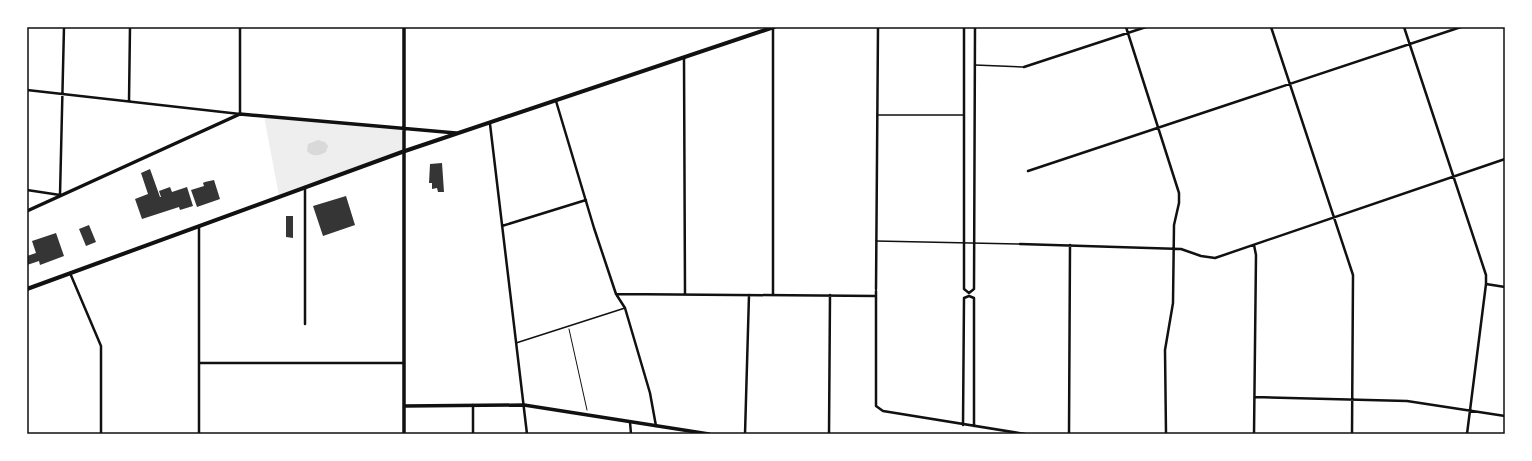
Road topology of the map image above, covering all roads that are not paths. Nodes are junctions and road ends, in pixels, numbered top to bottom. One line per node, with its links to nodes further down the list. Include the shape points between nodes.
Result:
1 (64, 27): 21 (street)
2 (130, 27): 22 (street)
3 (240, 27): 24 (street)
4 (404, 27): 29 (street)
5 (773, 27): 16 (main road); 57 (street)
6 (878, 27): 25 (street)
7 (964, 27): 26 (street)
8 (975, 27): 17 (street)
9 (1126, 27): 14 (street)
10 (1146, 27): 14 (street)
11 (1270, 27): 19 (street)
12 (1404, 27): 15 (street)
13 (1461, 27): 15 (street)
14 (1128, 33): 18 (street); 28 (street)
15 (1409, 44): 19 (street); 34 (street)
16 (684, 58): 23 (main road); 55 (street)
17 (975, 66): 18 (lane); 45 (street)
18 (1024, 67)
19 (1290, 84): 28 (street); 40 (street)
20 (27, 90): 21 (street)
21 (62, 94): 22 (street); 37 (street)
22 (129, 101): 24 (street)
23 (556, 101): 27 (main road); 38 (street)
24 (240, 114): 29 (street); 37 (street)
25 (876, 115): 26 (lane); 43 (street)
26 (964, 115): 44 (street)
27 (490, 124): 30 (main road); 42 (street)
28 (1158, 128): 33 (street); 49 (street, via 1179,193)
29 (403, 129): 30 (street); 31 (street)
30 (457, 133): 31 (main road)
31 (402, 152): 35 (main road); 64 (street)
32 (1505, 159): 34 (street)
33 (1028, 171)
34 (1454, 177): 40 (street); 51 (street, via 1486,275)
35 (305, 187): 41 (main road); 61 (street)
36 (27, 190): 37 (street)
37 (60, 195): 39 (street)
38 (586, 200): 42 (street); 54 (street)
39 (27, 211)
40 (1334, 218): 48 (street); 66 (street, via 1354,284)
41 (199, 226): 50 (main road); 63 (street)
42 (502, 226): 62 (street)
43 (876, 241): 44 (lane); 59 (street)
44 (963, 242): 45 (lane); 45 (street, via 964,289 969,293 974,289)
45 (973, 243): 46 (lane)
46 (1020, 244): 47 (street)
47 (1070, 245): 49 (street); 86 (street)
48 (1254, 245): 49 (street, via 1215,258); 65 (street)
49 (1173, 249): 87 (street, via 1173,303 1165,350)
50 (70, 273): 53 (main road); 76 (street, via 101,346)
51 (1486, 284): 52 (street); 70 (street)
52 (1505, 287)
53 (27, 289)
54 (616, 294): 55 (street); 60 (street)
55 (685, 294): 56 (street)
56 (749, 295): 57 (street); 83 (street)
57 (773, 295): 58 (street)
58 (830, 296): 59 (street); 84 (street)
59 (876, 296): 73 (street, via 876,406 883,411)
60 (624, 308): 62 (lane); 74 (street, via 650,393)
61 (305, 324)
62 (516, 342): 68 (street)
63 (200, 363): 64 (street); 77 (street)
64 (404, 363): 69 (street)
65 (1255, 397): 66 (street); 88 (street)
66 (1352, 399): 70 (street, via 1407,401); 89 (street)
67 (473, 405): 68 (street); 69 (street); 79 (street)
68 (524, 405): 72 (street); 80 (street)
69 (404, 406): 78 (street)
70 (1470, 410): 71 (street); 90 (street)
71 (1505, 416)
72 (630, 422): 74 (street); 81 (street)
73 (963, 425): 75 (street); 75 (street, via 964,298 969,296 974,298)
74 (656, 426): 82 (street)
75 (974, 426): 85 (street)
76 (100, 434)
77 (199, 434)
78 (404, 434)
79 (473, 434)
80 (527, 434)
81 (631, 434)
82 (709, 434)
83 (745, 434)
84 (829, 434)
85 (1025, 434)
86 (1069, 434)
87 (1166, 434)
88 (1254, 434)
89 (1352, 434)
90 (1467, 434)

